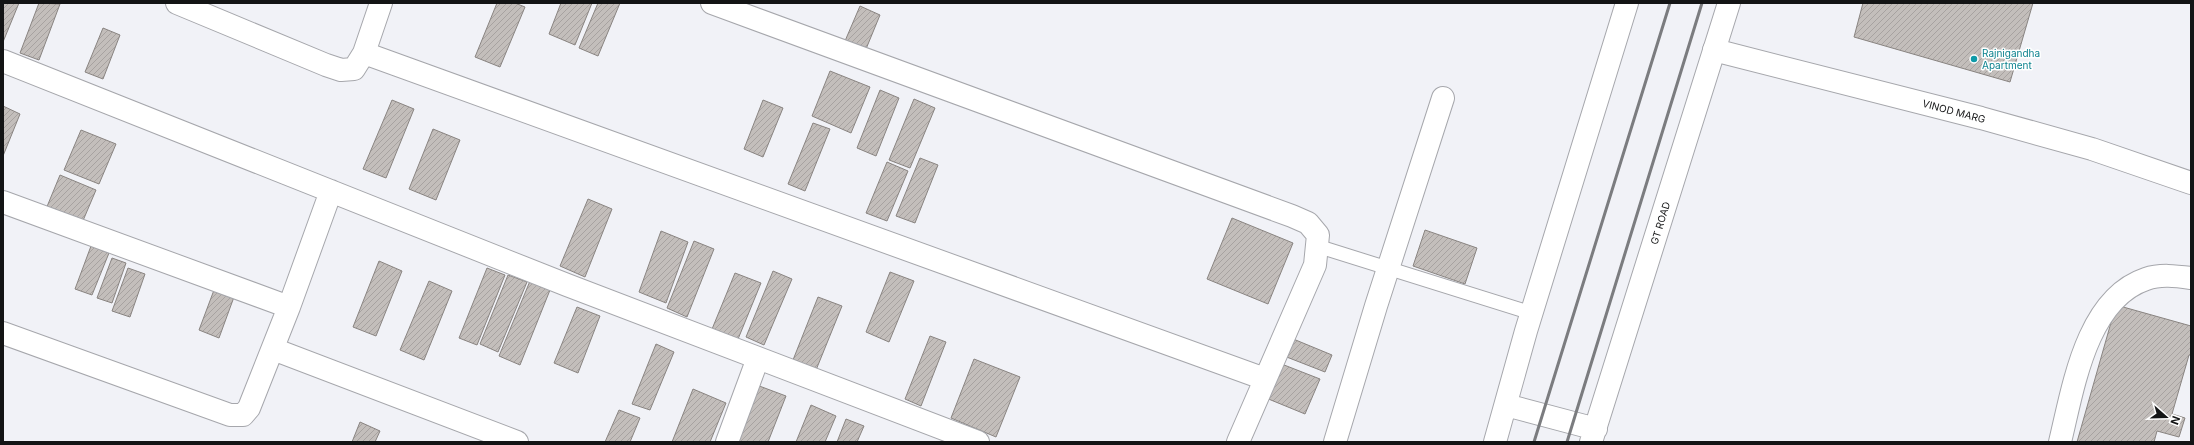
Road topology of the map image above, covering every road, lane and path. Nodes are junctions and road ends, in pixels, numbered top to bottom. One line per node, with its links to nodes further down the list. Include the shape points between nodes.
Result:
1 (177, 3): 7 (main road, via 341,70 354,69)
2 (1628, 3): 17 (main road)
3 (1728, 3): 6 (main road, GT ROAD)
4 (375, 5): 7 (main road)
5 (723, 5): 13 (main road, via 1292,216 1308,223 1318,235)
6 (1714, 50): 10 (main road, VINOD MARG, via 1996,122 2092,149); 23 (main road, GT ROAD)
7 (364, 53): 21 (main road)
8 (3, 61): 11 (main road)
9 (1443, 98): 14 (main road)
10 (2191, 183)
11 (331, 191): 16 (main road); 20 (main road)
12 (3, 202): 16 (main road)
13 (1317, 246): 14 (lane); 21 (main road, via 1315,265)
14 (1388, 268): 17 (lane); 28 (main road)
15 (2191, 278): 30 (main road, via 2159,276 2145,279 2116,296 2094,328 2078,367)
16 (289, 307): 19 (main road)
17 (1531, 313): 22 (main road)
18 (3, 333): 19 (main road, via 236,416 243,415 249,408)
19 (273, 349): 24 (main road)
20 (758, 358): 25 (main road); 26 (main road)
21 (1265, 379): 27 (main road)
22 (1506, 405): 23 (main road); 29 (main road)
23 (1593, 435)
24 (517, 442)
25 (727, 442)
26 (978, 442)
27 (1238, 442)
28 (1335, 442)
29 (1495, 442)
30 (2060, 442)

